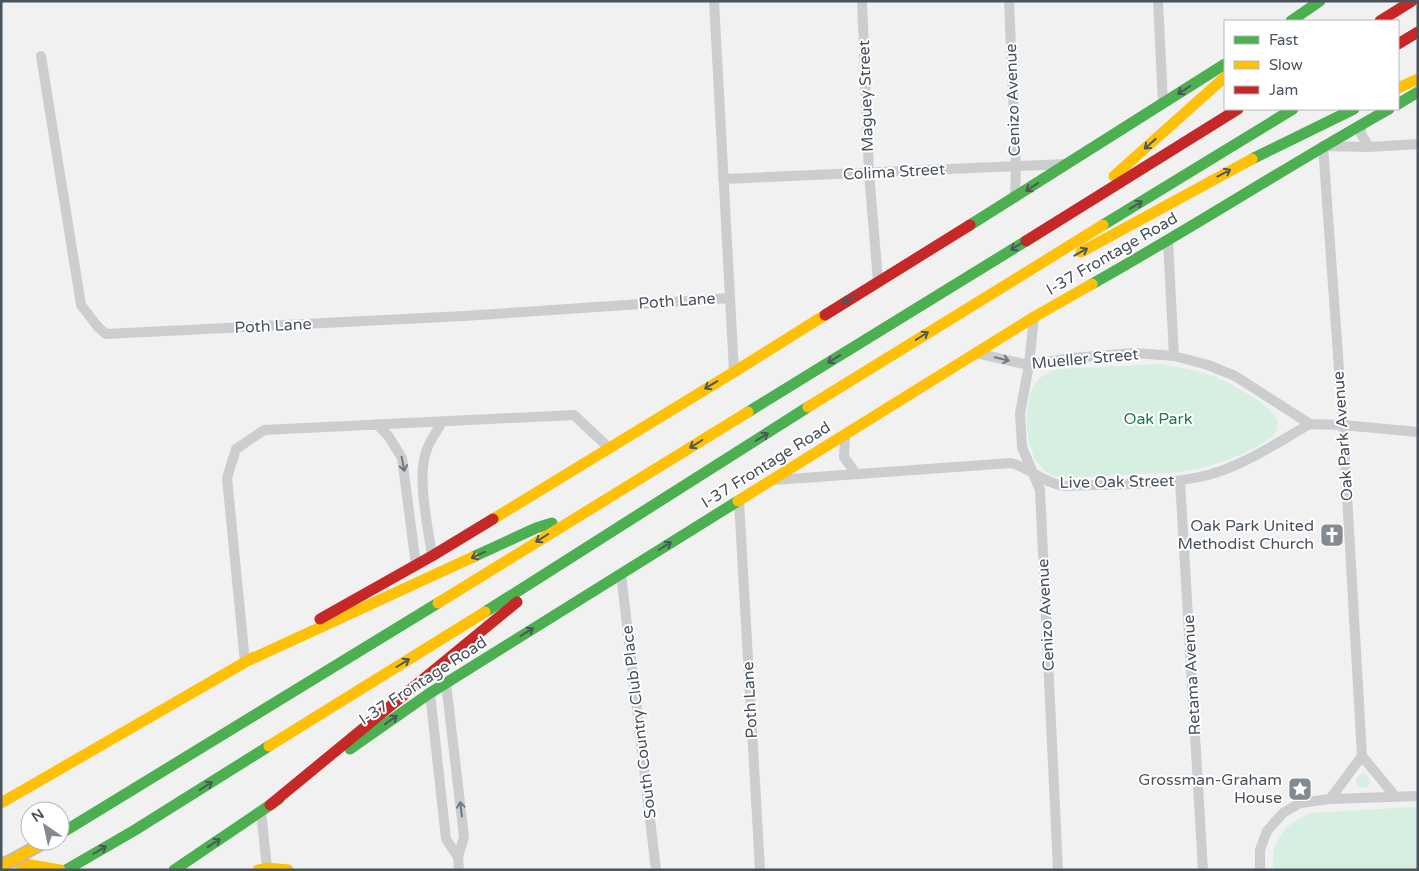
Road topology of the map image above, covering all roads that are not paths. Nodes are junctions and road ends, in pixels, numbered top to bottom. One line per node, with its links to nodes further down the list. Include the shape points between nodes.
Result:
1 (714, 1): 30 (street, Poth Lane)
2 (862, 1): 29 (street, Maguey Street)
3 (1009, 1): 28 (street, Cenizo Avenue)
4 (1158, 1): 17 (street)
5 (1412, 1): 8 (main road)
6 (1315, 3): 7 (main road)
7 (1292, 20)
8 (1382, 20)
9 (1418, 32): 10 (main road)
10 (1399, 43)
11 (41, 56): 35 (street, Poth Lane, via 81,305 106,334 464,316)
12 (1224, 65): 17 (main road, one-way to 17)
13 (1224, 78): 32 (main road, one-way to 32)
14 (1418, 79): 15 (main road)
15 (1399, 88)
16 (1418, 92): 18 (main road)
17 (1163, 103): 27 (main road)
18 (1399, 103)
19 (1236, 110): 32 (main road)
20 (1291, 110): 36 (main road, one-way to 20)
21 (1352, 110): 36 (main road, one-way to 21, via 1019,287 1178,198)
22 (1387, 110): 23 (main road, I-37 Frontage Road)
23 (1361, 125): 25 (main road, I-37 Frontage Road); 26 (street, via 1361,134)
24 (1418, 144): 26 (street)
25 (1323, 146): 26 (street); 33 (main road, I-37 Frontage Road); 45 (street, Oak Park Avenue)
26 (1369, 147)
27 (1066, 164): 28 (street, Colima Street); 31 (main road, one-way to 31)
28 (1016, 165): 29 (street, Colima Street); 31 (street, Cenizo Avenue)
29 (869, 173): 30 (street, Colima Street); 34 (street, Maguey Street)
30 (723, 179): 35 (street, Poth Lane)
31 (1015, 198): 34 (main road)
32 (1078, 209): 56 (main road, one-way to 56)
33 (1168, 241): 37 (main road, I-37 Frontage Road); 39 (street)
34 (878, 281): 41 (main road, one-way to 41)
35 (730, 298): 41 (street, Poth Lane)
36 (975, 303): 58 (main road, one-way to 36)
37 (1034, 317): 38 (main road, I-37 Frontage Road); 40 (street, Cenizo Avenue)
38 (976, 353): 40 (street, Mueller Street, one-way to 40); 47 (main road, I-37 Frontage Road)
39 (1174, 356): 40 (street, Mueller Street, via 1117,354); 44 (street, Mueller Street, via 1236,376)
40 (1029, 365): 49 (street, Cenizo Avenue, via 1020,413 1022,447)
41 (734, 372): 48 (main road, one-way to 48)
42 (443, 421): 43 (street); 48 (street, via 574,415); 51 (street, via 426,450)
43 (377, 424): 54 (street, one-way to 54, via 398,450); 61 (street, via 264,430 236,449 227,478)
44 (1310, 424): 45 (street); 53 (street, Live Oak Street, via 1237,465)
45 (1343, 425): 46 (street); 64 (street, Oak Park Avenue)
46 (1418, 432)
47 (845, 435): 50 (street, via 844,457); 52 (main road, I-37 Frontage Road)
48 (609, 448): 57 (main road)
49 (1032, 473): 50 (street, Live Oak Street, via 1011,463); 53 (street, Live Oak Street, via 1064,486); 83 (street, Cenizo Avenue, via 1040,490)
50 (856, 474): 52 (street, Live Oak Street)
51 (423, 480): 54 (street); 57 (street)
52 (774, 480): 55 (main road, I-37 Frontage Road)
53 (1180, 481): 84 (street, Retama Avenue)
54 (406, 482): 59 (street)
55 (739, 501): 60 (main road, I-37 Frontage Road, one-way to 55); 82 (street, Poth Lane)
56 (588, 510): 61 (main road, one-way to 61, via 536,528); 70 (main road, one-way to 70)
57 (432, 556): 59 (main road)
58 (573, 557): 69 (main road); 77 (main road, one-way to 58)
59 (416, 565): 61 (main road)
60 (621, 574): 62 (main road, I-37 Frontage Road, one-way to 60); 81 (street, South Country Club Place)
61 (246, 662): 68 (main road)
62 (446, 683): 63 (main road, I-37 Frontage Road); 72 (street, one-way to 62, via 464,837)
63 (430, 693): 69 (main road, I-37 Frontage Road, one-way to 63); 72 (street, via 446,839)
64 (1362, 756): 65 (street); 67 (street)
65 (1395, 796): 66 (street); 67 (street)
66 (1418, 796)
67 (1330, 799): 85 (street, via 1300,803 1283,813 1267,831 1260,850)
68 (1, 804)
69 (266, 808): 75 (street); 78 (main road, I-37 Frontage Road, one-way to 69)
70 (70, 828)
71 (29, 851): 74 (main road, bridge)
72 (458, 857): 80 (street)
73 (1, 860): 76 (main road)
74 (1, 866)
75 (263, 869): 79 (main road)
76 (60, 870)
77 (66, 870)
78 (174, 870)
79 (288, 870)
80 (459, 870)
81 (656, 870)
82 (760, 870)
83 (1058, 870)
84 (1203, 870)
85 (1260, 870)

